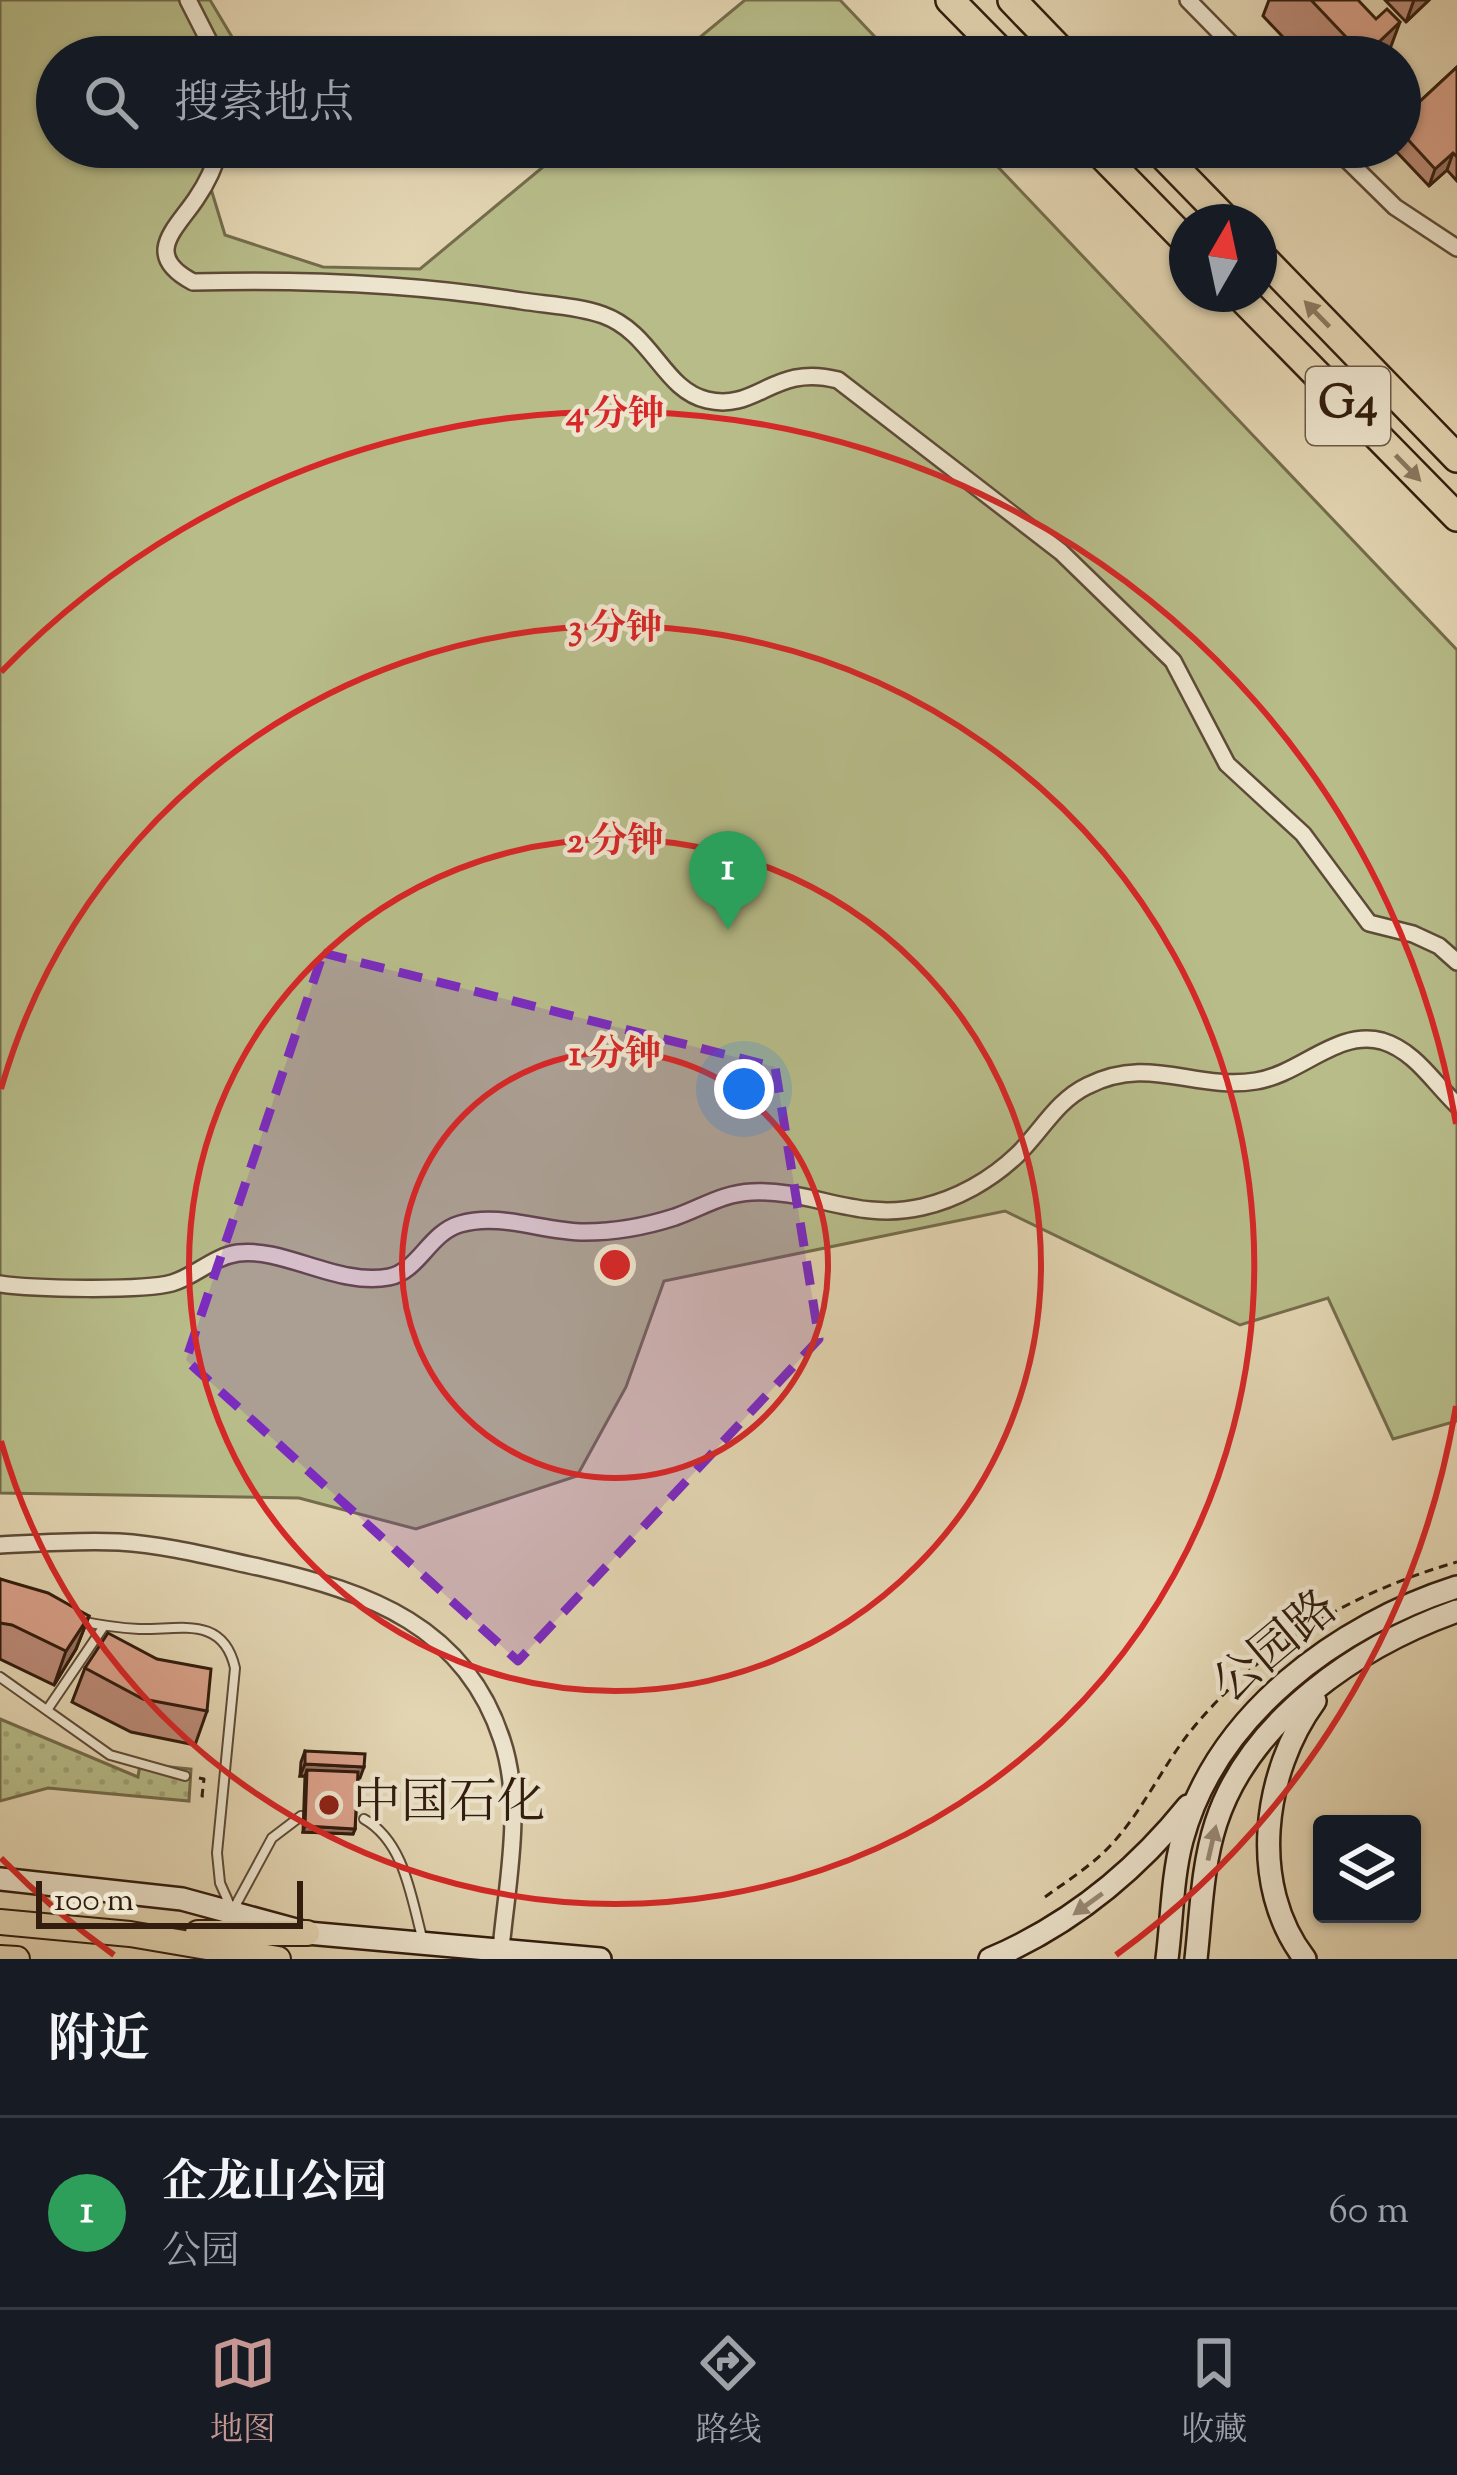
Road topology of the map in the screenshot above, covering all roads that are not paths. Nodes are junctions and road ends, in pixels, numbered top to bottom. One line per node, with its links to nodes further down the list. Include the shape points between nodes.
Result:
1 (188, 0): 5 (street)
2 (950, 0): 6 (highway)
3 (1012, 0): 7 (highway)
4 (1188, 0): 8 (street)
5 (206, 36)
6 (985, 36)
7 (1047, 36)
8 (1223, 36)
9 (212, 168): 20 (street, via 166,240 176,273 193,282 392,285 602,315 629,328 683,389 702,399 746,398 788,376 838,380 1061,552 1173,661 1227,764 1303,834 1370,923 1426,940)
10 (1115, 168): 14 (highway)
11 (1175, 168): 13 (highway)
12 (1356, 168): 15 (street)
13 (1210, 204)
14 (1169, 224)
15 (1457, 248)
16 (1277, 273): 18 (highway, G4, one-way to 16)
17 (1256, 312): 19 (highway, G4, one-way to 19)
18 (1457, 458)
19 (1457, 517)
20 (1457, 962)
21 (1457, 1105): 22 (street, via 1401,1048 1354,1040 1258,1081 1142,1070 1112,1075 1060,1105 989,1178 922,1207 850,1210 749,1192 632,1228 587,1232 474,1220 431,1239 390,1277 244,1252 167,1285)
22 (0, 1284)
23 (0, 1545): 41 (street, via 172,1549 332,1584 430,1634 477,1688 503,1742 512,1808)
24 (1457, 1587): 32 (main road, 公园路, via 1387,1614 1312,1662 1255,1713)
25 (1457, 1611): 29 (main road, 公园路, via 1387,1641)
26 (66, 1617): 27 (lane)
27 (104, 1626): 30 (lane); 36 (lane, via 183,1627 223,1639 235,1668 218,1866)
28 (0, 1677): 30 (lane)
29 (1329, 1680): 48 (main road, 公园路, one-way to 29, via 1222,1806 1269,1735); 49 (main road, via 1285,1756 1269,1822 1276,1899)
30 (46, 1710): 31 (lane, via 110,1755)
31 (185, 1776)
32 (1200, 1792): 46 (main road, one-way to 46, via 1099,1897); 47 (main road, 公园路, via 1183,1839)
33 (301, 1816): 36 (lane, via 272,1838)
34 (364, 1819): 40 (lane, via 392,1846)
35 (0, 1879): 36 (main road)
36 (233, 1911): 38 (main road)
37 (0, 1922): 39 (main road)
38 (307, 1933): 39 (main road); 40 (main road)
39 (130, 1934): 44 (main road)
40 (423, 1942): 41 (main road)
41 (501, 1949): 45 (main road)
42 (0, 1958): 43 (main road)
43 (17, 1959)
44 (278, 1959)
45 (600, 1959)
46 (990, 1959)
47 (1167, 1959)
48 (1196, 1959)
49 (1304, 1959)

